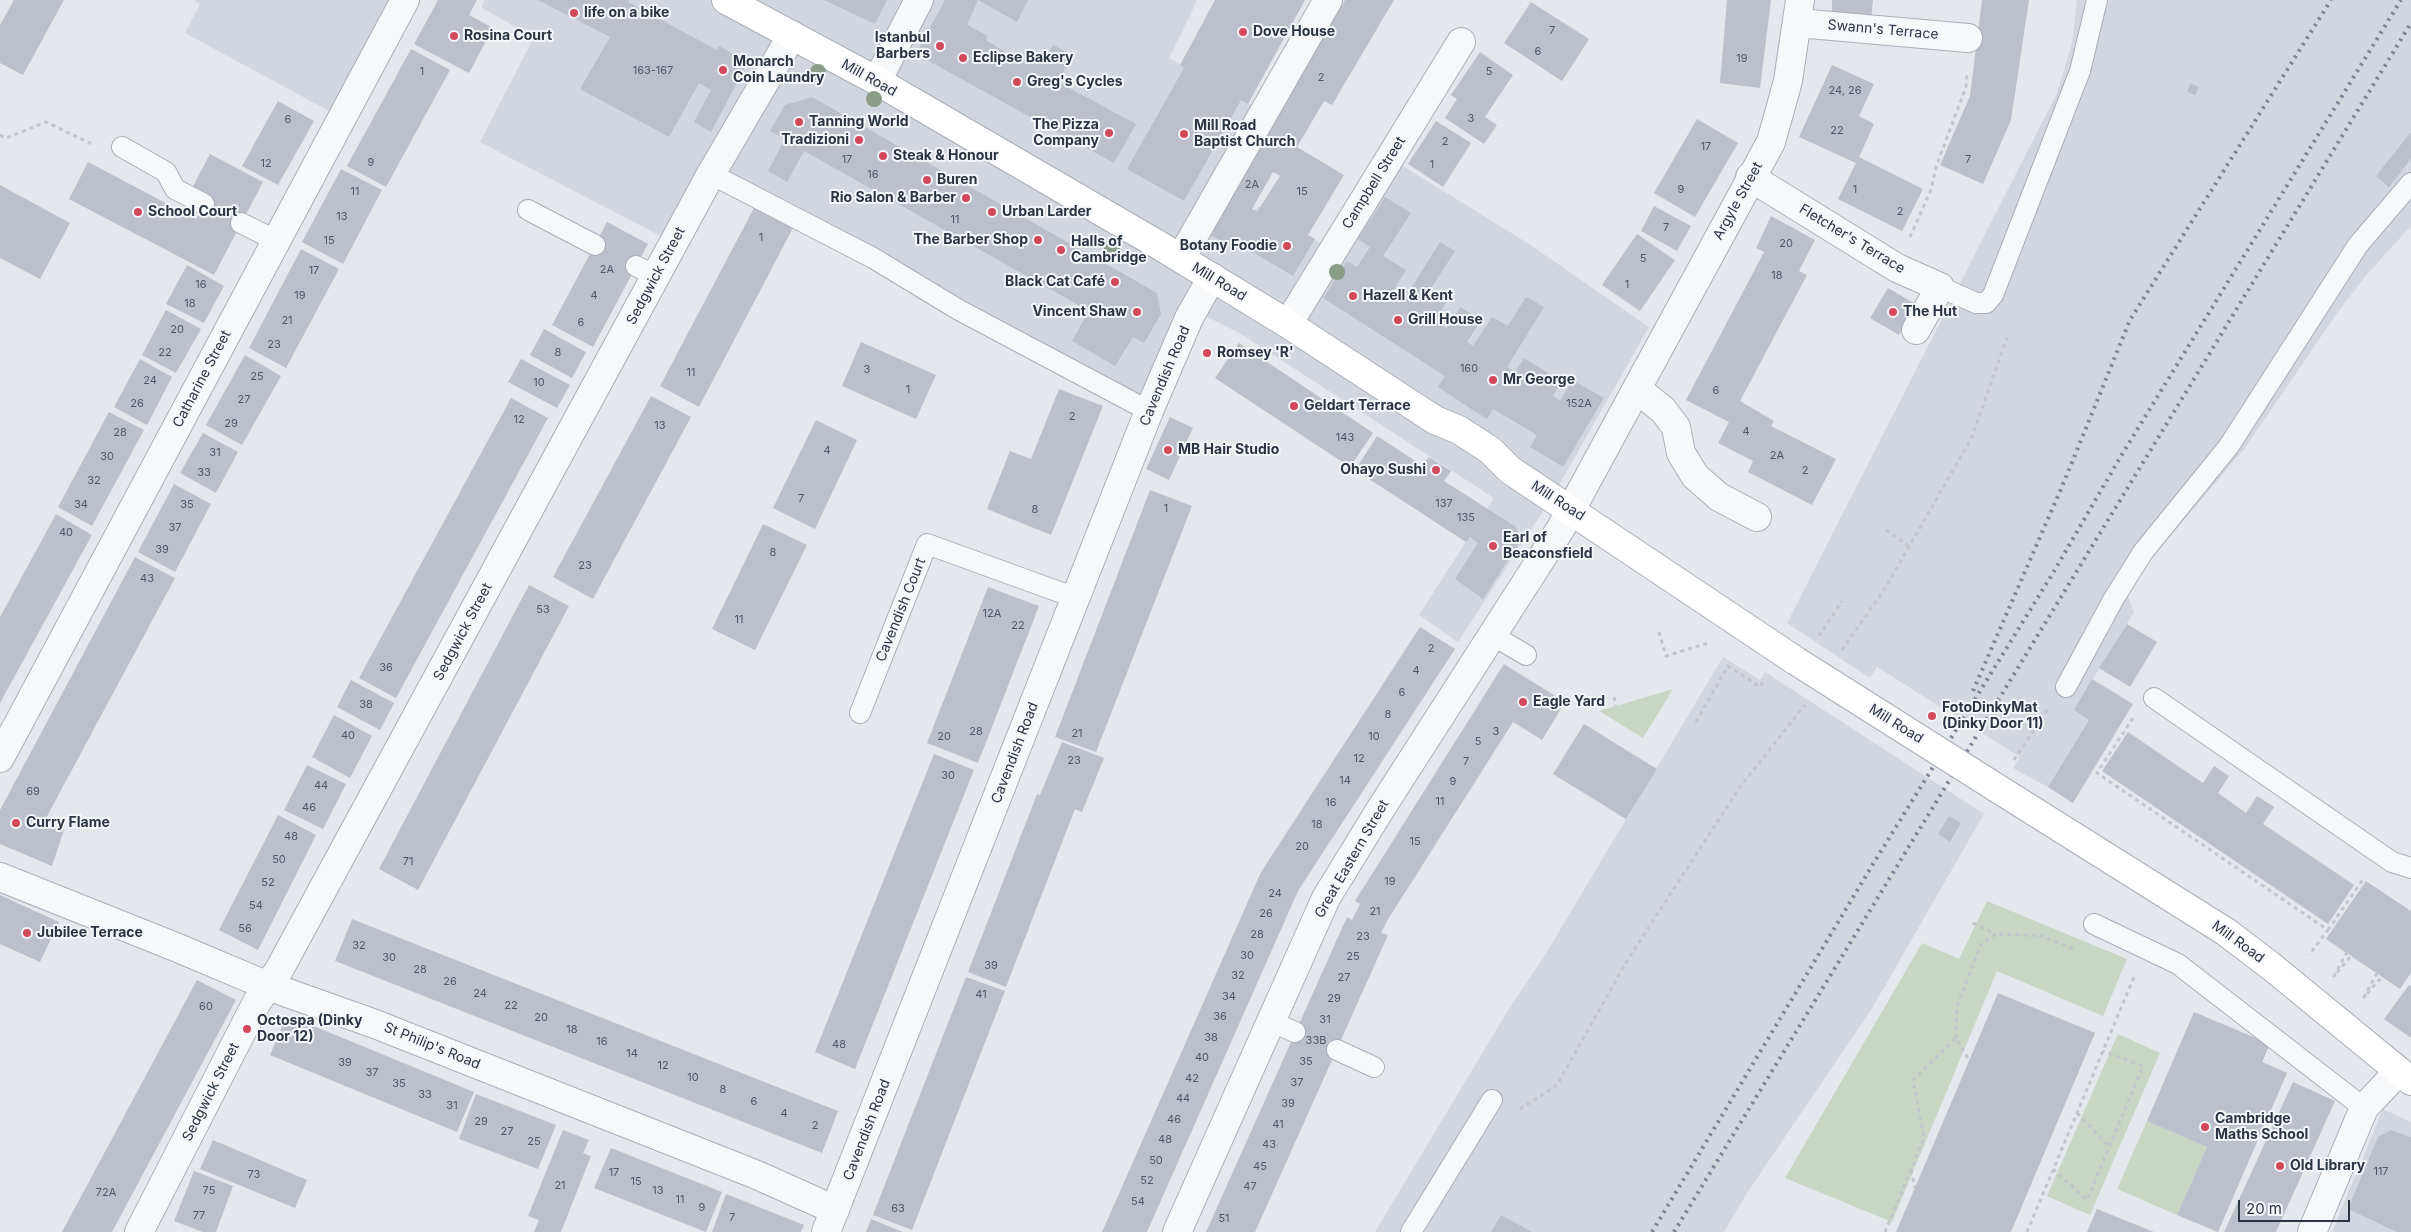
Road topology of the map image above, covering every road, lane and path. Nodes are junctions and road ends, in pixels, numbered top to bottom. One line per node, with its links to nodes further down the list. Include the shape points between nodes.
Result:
1 (406, 0): 19 (street, Catharine Street)
2 (726, 0): 7 (street, Mill Road)
3 (919, 0): 10 (street)
4 (1328, 0): 21 (street)
5 (2097, 0): 24 (lane, via 2080,71 1994,295 1986,303 1976,302)
6 (1799, 11): 8 (street, Swann's Terrace); 14 (street, Argyle Street, via 1788,81 1771,142)
7 (792, 34): 10 (street, Mill Road); 13 (street, Sedgwick Street)
8 (1968, 38): 22 (path, via 1966,87 1936,167 1931,190)
9 (1461, 42): 25 (street, Campbell Street)
10 (877, 82): 21 (street, Mill Road)
11 (0, 135): 12 (path, via 6,138 46,122 109,152)
12 (122, 147): 16 (lane, via 166,172 175,189)
13 (711, 174): 29 (lane, via 873,258 943,301); 70 (street, Sedgwick Street, via 674,243 646,271)
14 (1750, 177): 22 (street, Fletcher's Terrace); 28 (street, Argyle Street)
15 (2411, 183): 43 (lane, via 2358,245 2229,446 2143,552)
16 (204, 204)
17 (528, 210): 20 (lane)
18 (241, 223): 19 (lane)
19 (276, 240): 53 (street, Catharine Street)
20 (595, 245)
21 (1181, 258): 23 (street, Mill Road)
22 (1897, 268): 24 (street, Fletcher's Terrace)
23 (1212, 277): 25 (street, Mill Road); 29 (street, Cavendish Road, via 1189,318)
24 (1940, 287): 26 (street)
25 (1288, 324): 30 (street, Mill Road, via 1435,420 1459,430 1490,450 1510,470)
26 (1916, 330)
27 (2007, 338): 33 (path, via 1971,439)
28 (1637, 389): 30 (street, Argyle Street); 31 (street, via 1663,410 1676,427 1681,453 1716,502)
29 (1150, 411): 34 (street, Cavendish Road)
30 (1572, 510): 37 (street, Great Eastern Street); 41 (street, Mill Road)
31 (1758, 517)
32 (1886, 530): 33 (path)
33 (1910, 547): 39 (path)
34 (1076, 598): 50 (lane, Cavendish Court, via 927,544); 85 (street, Cavendish Road)
35 (1842, 601): 41 (path)
36 (1659, 632): 38 (path, via 1666,656)
37 (1492, 635): 40 (lane); 87 (street, Great Eastern Street, via 1326,898 1283,1027)
38 (1708, 643)
39 (1840, 654)
40 (1526, 655)
41 (1799, 662): 76 (street, Mill Road, bridge, via 2226,932 2272,966)
42 (1768, 674): 51 (path, via 1760,687 1728,666)
43 (2066, 687)
44 (1614, 697): 48 (path)
45 (2154, 698): 54 (lane, via 2392,862)
46 (1806, 702): 79 (path, via 1734,795 1625,964 1557,1085)
47 (2052, 702): 52 (path)
48 (1616, 706)
49 (2137, 712): 59 (path, via 2097,773)
50 (860, 713)
51 (1696, 722)
52 (2017, 756)
53 (0, 758)
54 (2411, 868)
55 (0, 877): 70 (street, St Philip's Road)
56 (2365, 877): 59 (path)
57 (1973, 924): 60 (path)
58 (2094, 924): 78 (lane, via 2178,964)
59 (2328, 930): 64 (path, via 2308,956)
60 (1996, 934): 62 (path, via 2042,936); 71 (path, via 1981,944 1977,953 1957,1006)
61 (2347, 952): 68 (path)
62 (2084, 953)
63 (2351, 956): 68 (path)
64 (2314, 961)
65 (2327, 971): 68 (path)
66 (2377, 973): 69 (path, via 2364,997)
67 (2135, 974): 73 (path)
68 (2334, 976)
69 (2382, 977)
70 (268, 986): 85 (street, St Philip's Road, via 375,1024 756,1175); 86 (street, Sedgwick Street)
71 (1956, 1038): 74 (path); 82 (path, via 1913,1080 1924,1138)
72 (1336, 1050): 75 (lane)
73 (2103, 1051): 80 (path); 81 (path, via 2143,1066)
74 (1969, 1060)
75 (1374, 1067)
76 (2405, 1077): 78 (street)
77 (1492, 1100): 88 (lane)
78 (2364, 1108): 91 (street)
79 (1516, 1112)
80 (2077, 1112): 81 (path); 83 (path)
81 (2110, 1147): 83 (path, via 2087,1200)
82 (1911, 1169): 84 (path); 89 (path)
83 (2054, 1169): 90 (path)
84 (1915, 1188)
85 (831, 1221)
86 (139, 1232)
87 (1177, 1232)
88 (1410, 1232)
89 (1885, 1232)
90 (2027, 1232)
91 (2312, 1232)

